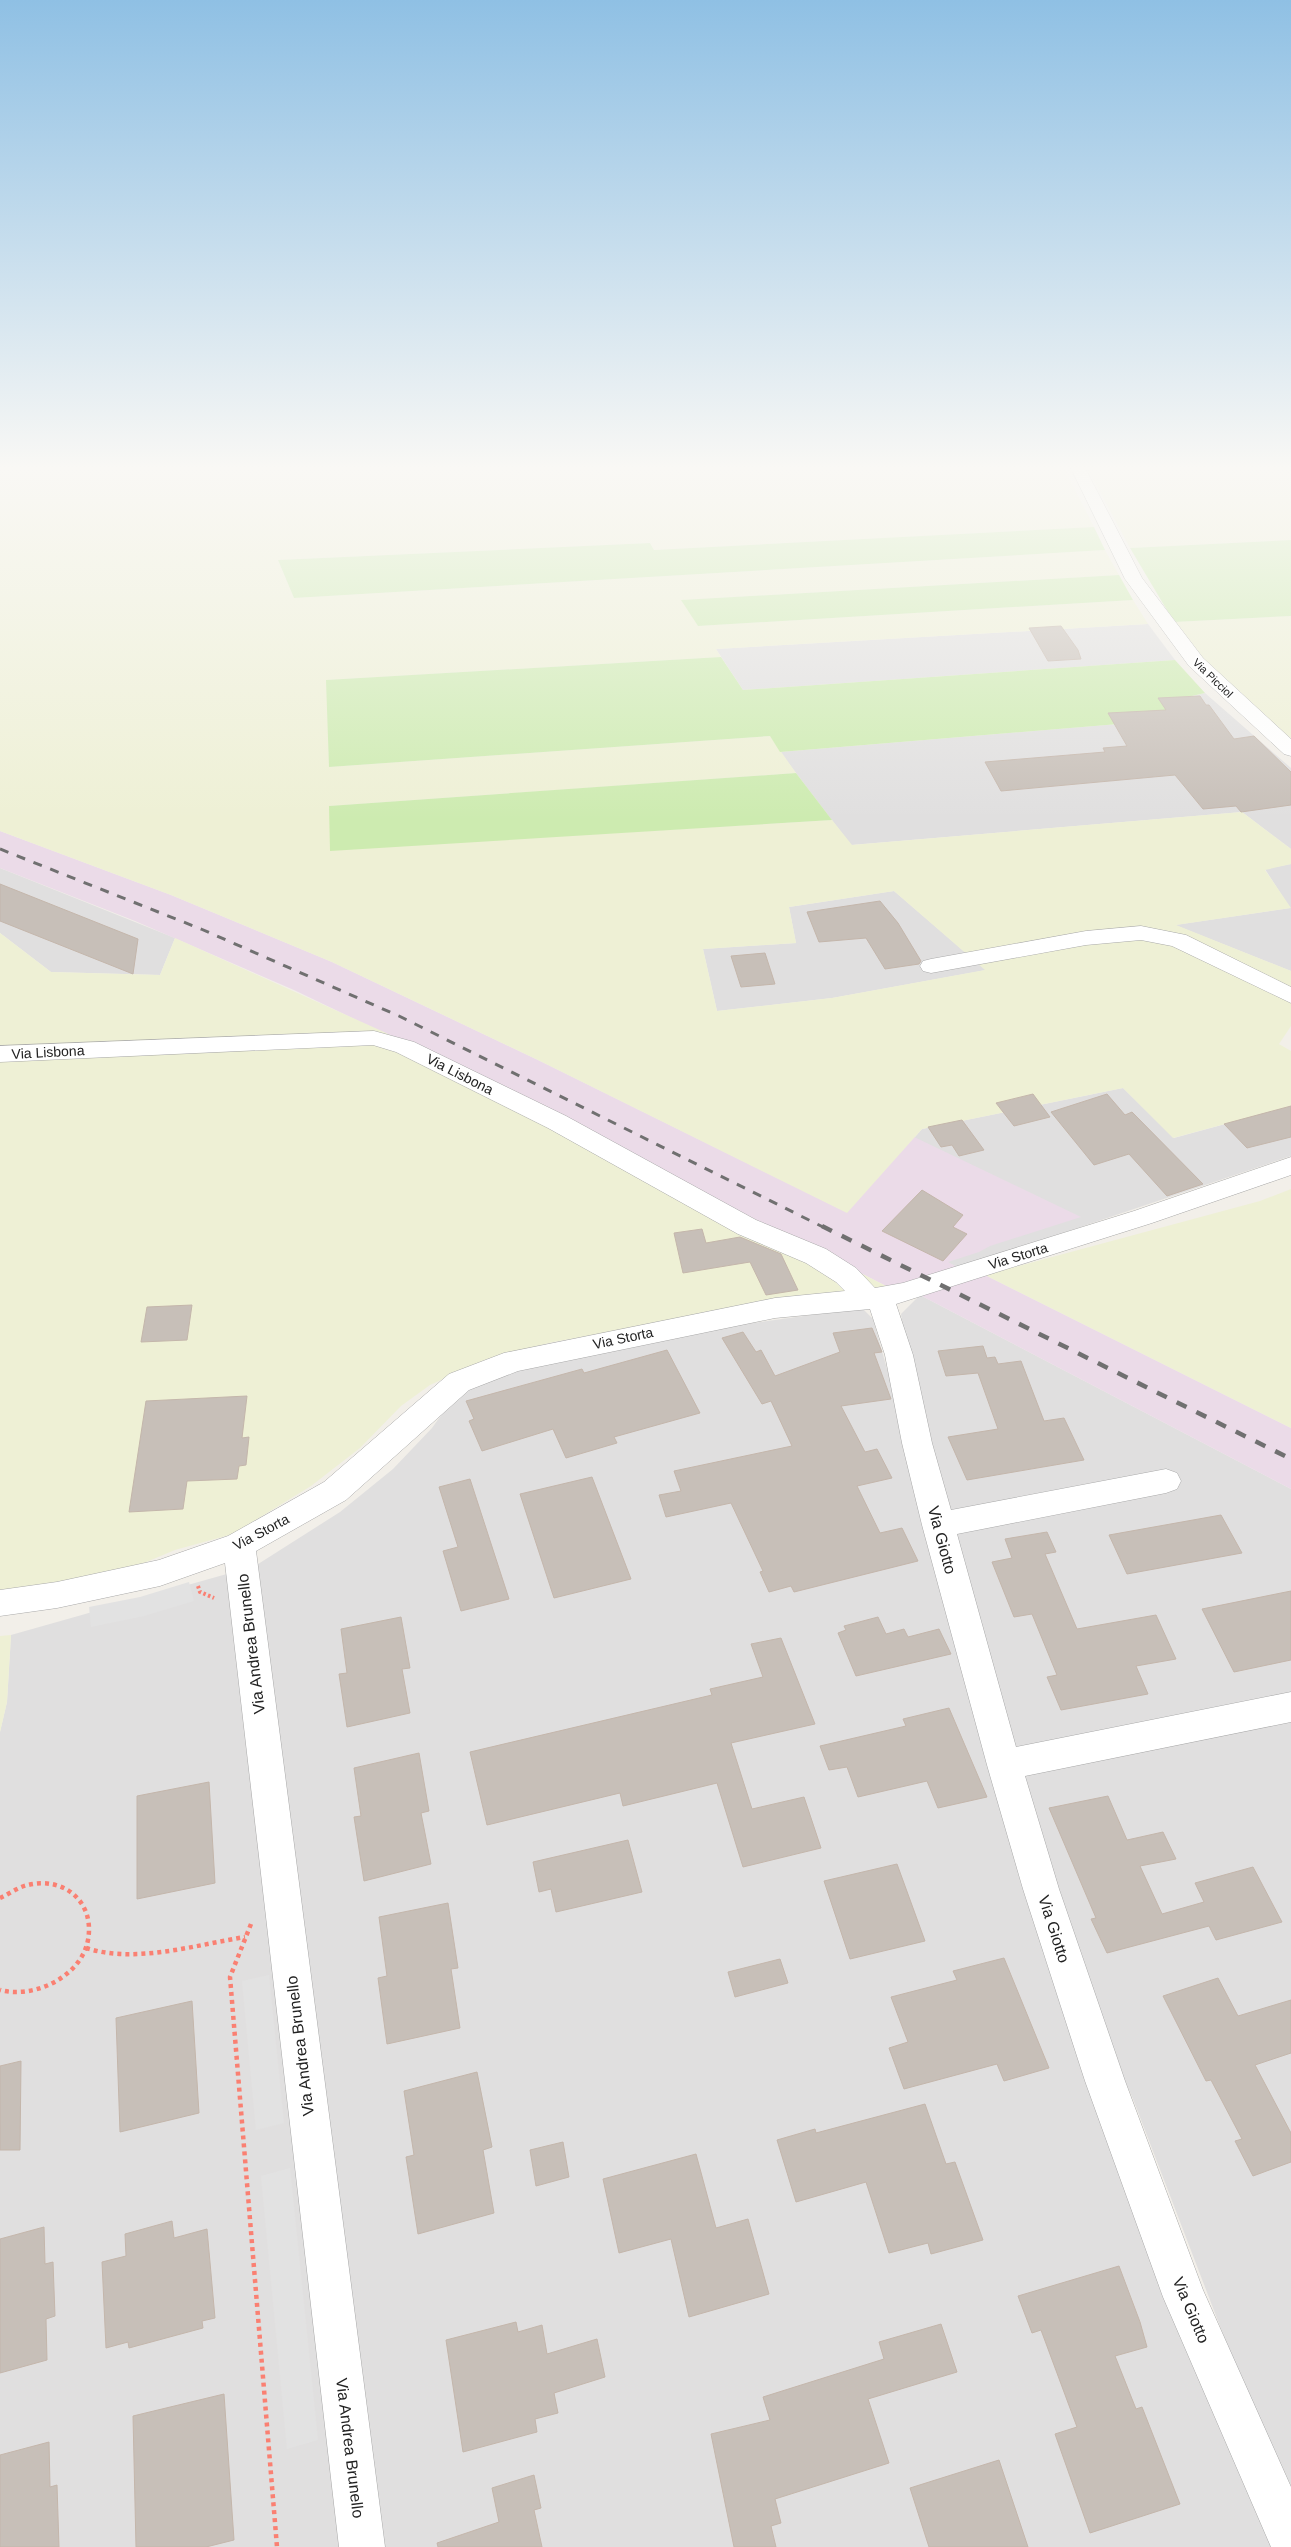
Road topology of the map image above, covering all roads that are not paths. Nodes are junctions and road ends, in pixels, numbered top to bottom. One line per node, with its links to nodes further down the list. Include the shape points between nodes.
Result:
1 (1136, 583): 2 (street, Via Picciol, via 1190,655)
2 (1291, 750)
3 (931, 966): 4 (street, via 1086,938 1141,933 1178,940)
4 (1291, 996)
5 (0, 1054): 7 (street, Via Lisbona, via 374,1038 427,1057 557,1122 747,1227 816,1256)
6 (1291, 1166): 7 (street, Via Storta, via 1143,1217 905,1292)
7 (874, 1298): 9 (street, Via Giotto, via 888,1315); 10 (street, Via Storta, via 775,1308 636,1336 514,1361 459,1382 335,1491)
8 (1166, 1481): 9 (street)
9 (938, 1525): 13 (street, Via Giotto)
10 (239, 1545): 11 (street, Via Storta, via 160,1573 57,1595); 15 (street, Via Andrea Brunello)
11 (0, 1603)
12 (1291, 1707): 13 (street)
13 (1004, 1765): 14 (street, Via Giotto, via 1105,2082 1180,2287)
14 (1291, 2540)
15 (362, 2547)

